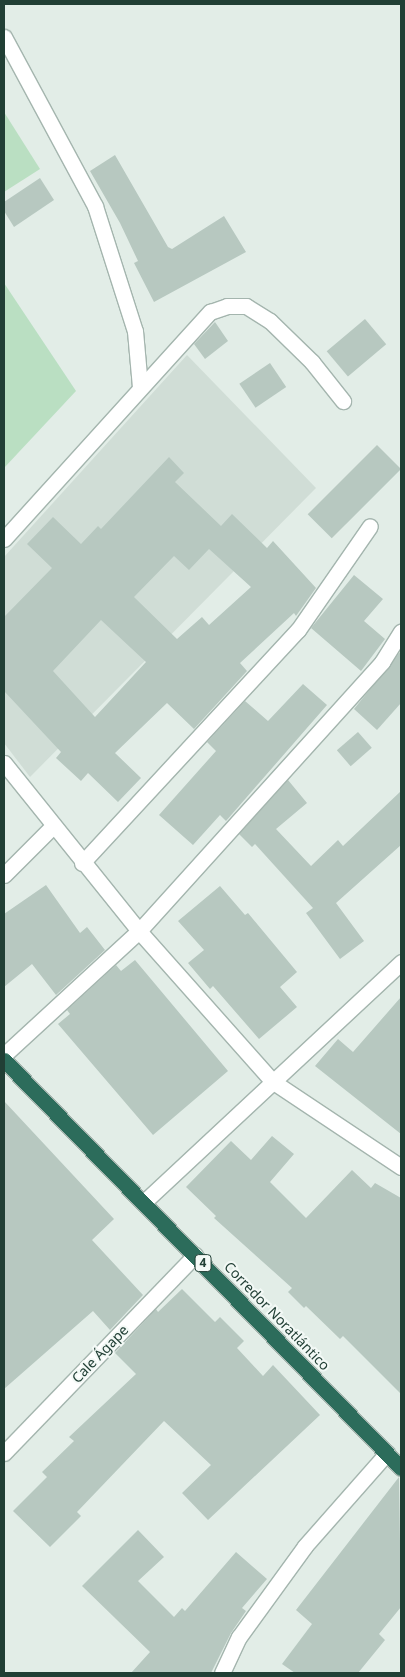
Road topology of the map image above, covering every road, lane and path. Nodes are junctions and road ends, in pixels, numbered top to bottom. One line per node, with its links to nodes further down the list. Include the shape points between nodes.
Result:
1 (4, 37): 2 (street, via 95,206 135,331)
2 (140, 387): 3 (street, via 210,312 227,306 246,306 270,321 312,362); 5 (street)
3 (343, 401)
4 (370, 526): 9 (street, via 298,630)
5 (4, 539)
6 (401, 632): 11 (street, via 382,662)
7 (4, 763): 8 (street)
8 (52, 827): 9 (street); 10 (street)
9 (82, 863): 11 (street)
10 (4, 875)
11 (139, 931): 13 (street); 15 (street)
12 (401, 962): 15 (street)
13 (4, 1055)
14 (4, 1060): 17 (highway, Corredor Noratlántico / 4)
15 (272, 1081): 16 (street); 17 (street)
16 (401, 1168)
17 (144, 1202): 18 (highway, Corredor Noratlántico / 4)
18 (195, 1255): 19 (highway, Corredor Noratlántico / 4); 20 (street, Cale Ágape)
19 (387, 1453): 21 (highway, Corredor Noratlántico / 4); 22 (street, via 305,1546 240,1637)
20 (4, 1454)
21 (401, 1468)
22 (222, 1673)

